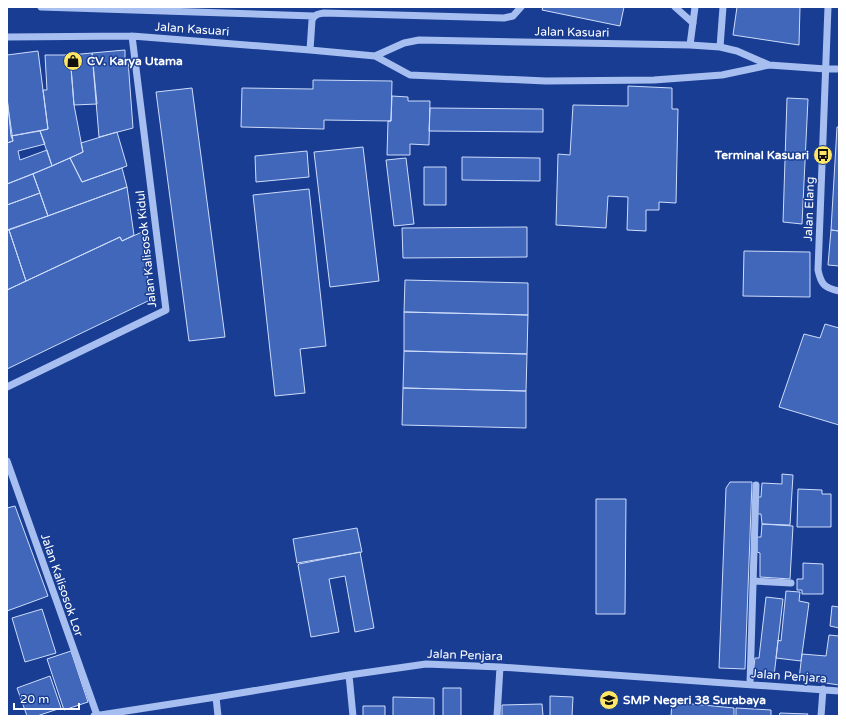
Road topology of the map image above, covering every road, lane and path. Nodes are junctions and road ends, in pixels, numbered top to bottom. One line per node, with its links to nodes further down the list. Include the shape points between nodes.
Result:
1 (41, 7): 7 (street)
2 (521, 7): 7 (street, via 513,16 504,18 324,13)
3 (675, 7): 8 (street)
4 (695, 7): 8 (street)
5 (723, 7): 12 (street)
6 (828, 7): 16 (street)
7 (314, 16): 13 (street)
8 (693, 23): 11 (street)
9 (132, 36): 10 (street, Jalan Kasuari); 13 (street, Jalan Kasuari); 19 (street, Jalan Kalisosok Kidul, via 166,310)
10 (7, 37)
11 (690, 45): 12 (street, Jalan Kasuari); 14 (street, Jalan Kasuari, via 419,40 404,43)
12 (720, 48): 15 (street, Jalan Kasuari, via 737,51)
13 (310, 50): 14 (street, Jalan Kasuari)
14 (375, 56): 15 (street, Jalan Kasuari, via 410,75 546,80 654,80 722,75)
15 (769, 65): 16 (street, Jalan Kasuari)
16 (826, 69): 17 (street, Jalan Kasuari); 18 (street, Jalan Elang, via 818,270 824,286)
17 (839, 69)
18 (839, 291)
19 (7, 387)
20 (7, 461): 30 (street, Jalan Kalisosok Lor)
21 (756, 485): 22 (street)
22 (753, 581): 23 (street); 26 (street)
23 (791, 583)
24 (500, 667): 25 (street, Jalan Penjara, via 426,664); 26 (street, Jalan Penjara); 33 (street)
25 (349, 674): 29 (street, Jalan Penjara); 32 (street)
26 (750, 684): 27 (street, Jalan Penjara)
27 (823, 689): 28 (street, Jalan Penjara); 34 (street)
28 (839, 691)
29 (216, 697): 30 (street, Jalan Penjara); 31 (street)
30 (95, 716)
31 (218, 716)
32 (353, 716)
33 (497, 716)
34 (821, 716)

